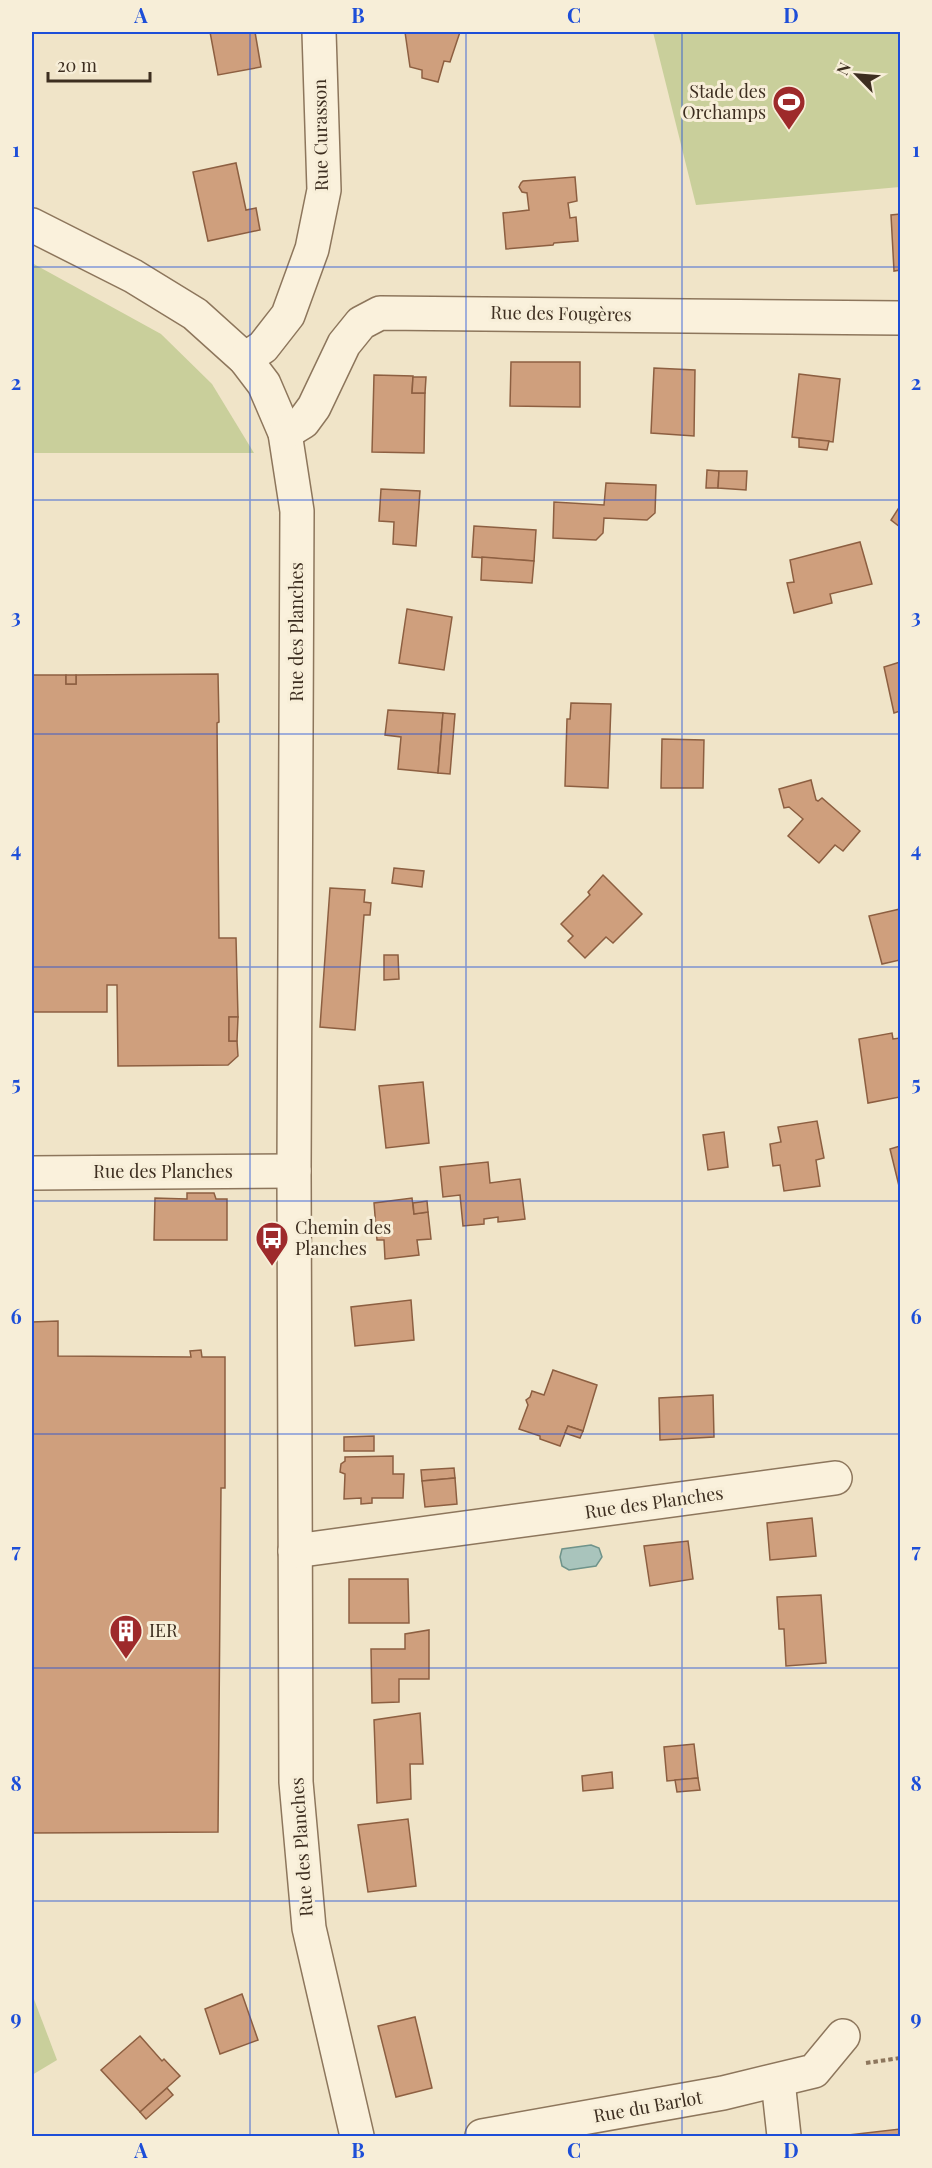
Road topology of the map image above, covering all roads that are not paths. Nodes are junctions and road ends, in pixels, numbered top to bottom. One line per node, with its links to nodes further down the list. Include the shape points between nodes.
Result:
1 (319, 32): 4 (street, Rue Curasson, via 324,189 312,249 288,315 263,347)
2 (32, 225): 4 (street, Rue des Planches, via 133,276 195,314)
3 (900, 318): 5 (street, Rue des Fougères, via 380,313 361,323 344,344 314,407 303,422)
4 (245, 359): 5 (street, Rue des Planches, via 264,384)
5 (285, 433): 6 (street, Rue des Planches, via 297,511)
6 (294, 1171): 7 (street, Rue des Planches); 9 (street, Rue des Planches)
7 (32, 1173)
8 (835, 1478): 9 (street, Rue des Planches)
9 (296, 1551): 12 (street, Rue des Planches, via 296,1782 309,1928)
10 (843, 2036): 11 (street, Rue du Barlot, via 814,2071)
11 (778, 2081): 13 (street, Rue du Barlot); 14 (street)
12 (357, 2136)
13 (482, 2136)
14 (784, 2136)

